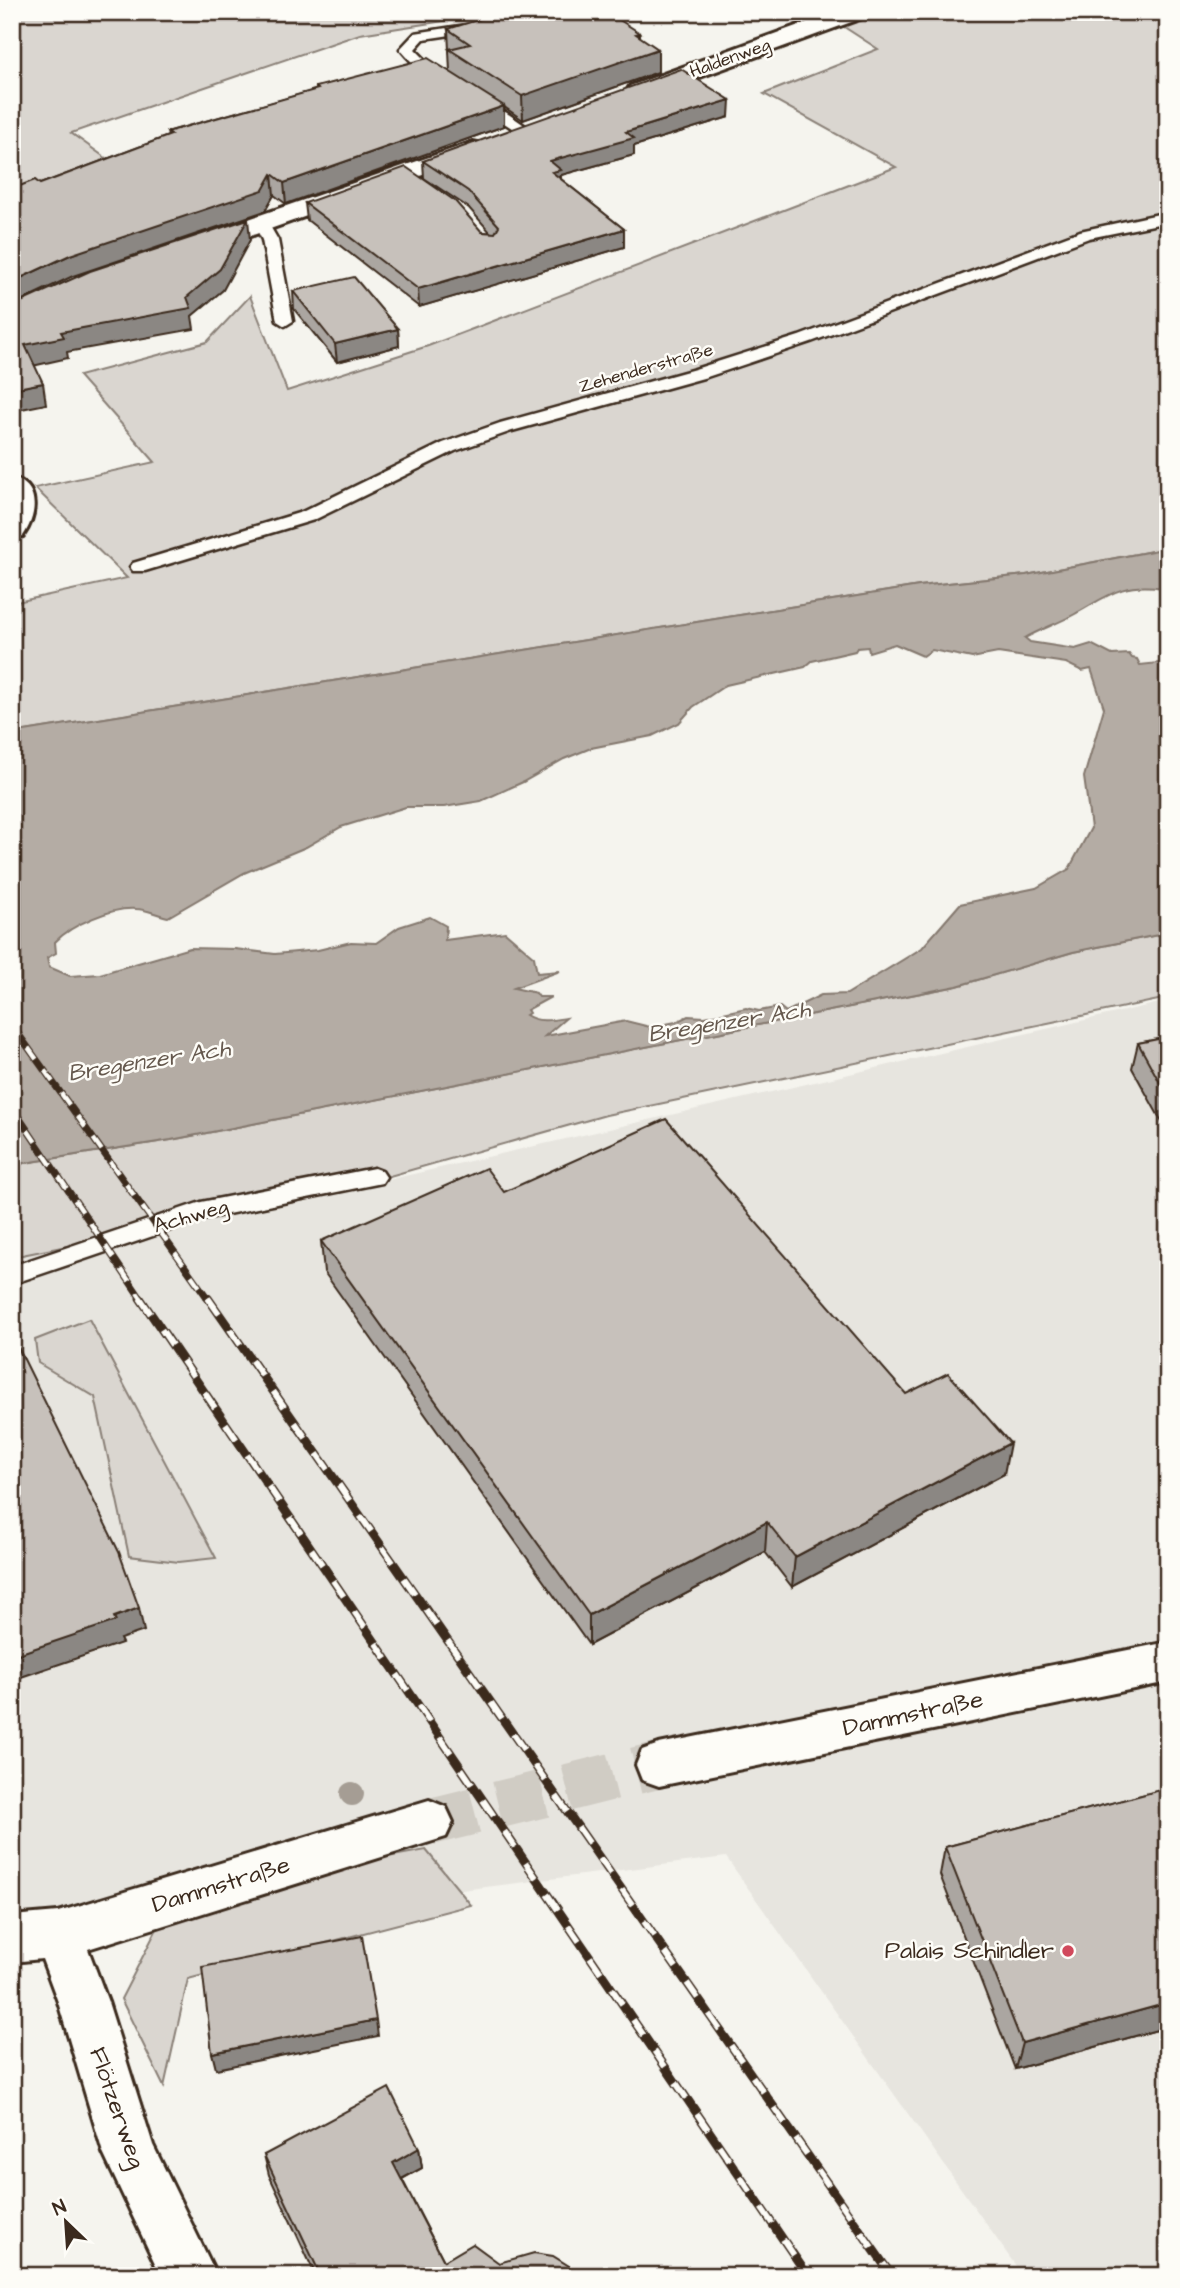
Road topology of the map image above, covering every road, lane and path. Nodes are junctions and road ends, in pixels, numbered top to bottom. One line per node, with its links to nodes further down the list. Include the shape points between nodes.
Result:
1 (857, 12): 3 (street, Haldenweg)
2 (500, 23): 5 (lane, via 420,36 407,49 421,63)
3 (613, 100)
4 (551, 122): 5 (street)
5 (526, 131): 7 (street, via 411,177)
6 (1168, 217): 12 (lane, Zehenderstraße, via 1085,234 792,343 506,427 449,447 308,516)
7 (262, 224): 8 (street); 9 (lane, via 270,240)
8 (181, 250)
9 (285, 321)
10 (12, 487): 11 (street, via 20,513)
11 (12, 530)
12 (139, 567)
13 (374, 1177): 14 (lane, Achweg, via 201,1211)
14 (12, 1275)
15 (1168, 1662): 16 (street, Dammstraße)
16 (659, 1766)
17 (429, 1822): 18 (street, Dammstraße)
18 (35, 1937): 19 (street, Flötzerweg, via 83,2002 129,2153)
19 (190, 2276)

